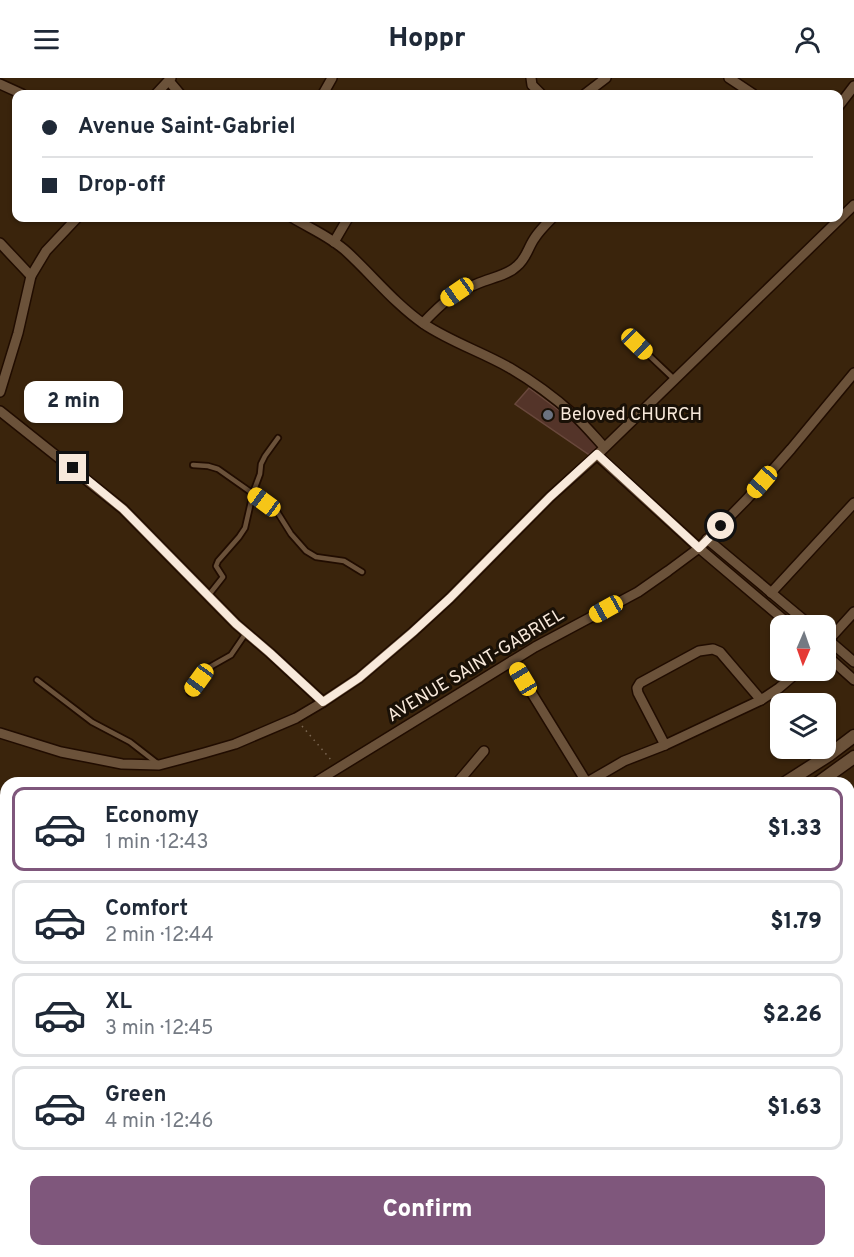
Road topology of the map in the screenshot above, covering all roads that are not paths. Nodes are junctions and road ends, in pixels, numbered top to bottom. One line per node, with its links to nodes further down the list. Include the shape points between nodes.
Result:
1 (606, 78): 6 (street)
2 (729, 78): 7 (street)
3 (170, 79): 5 (street)
4 (854, 86): 8 (street)
5 (160, 90)
6 (590, 90)
7 (747, 90)
8 (843, 100)
9 (854, 205): 10 (street)
10 (843, 216)
11 (73, 222): 18 (street, via 46,251)
12 (300, 222): 16 (street)
13 (346, 222): 16 (street)
14 (549, 222): 19 (street, via 517,267 457,292)
15 (837, 222): 22 (street)
16 (334, 242): 19 (street)
17 (0, 243): 18 (street)
18 (31, 276): 23 (street)
19 (423, 323): 26 (street, via 527,379 573,414)
20 (637, 344): 22 (lane)
21 (854, 373): 30 (street, AVENUE SAINT-GABRIEL)
22 (674, 380): 26 (street)
23 (0, 392)
24 (0, 411): 34 (street, via 123,509)
25 (278, 438): 28 (lane, via 261,464)
26 (601, 451): 31 (street); 49 (street, via 413,632 359,678)
27 (193, 465): 28 (lane, via 218,469)
28 (253, 493): 32 (lane, via 276,510 306,551 344,561); 34 (lane, via 245,528 218,561 216,566 223,577)
29 (854, 503): 33 (street)
30 (707, 540): 31 (street, AVENUE SAINT-GABRIEL); 33 (street)
31 (699, 548): 36 (street); 41 (street, AVENUE SAINT-GABRIEL, via 638,592)
32 (362, 572)
33 (771, 593): 37 (street)
34 (207, 596): 39 (street)
35 (854, 612): 38 (street)
36 (778, 615)
37 (798, 615)
38 (836, 631)
39 (246, 633): 47 (lane, via 231,655 208,668); 49 (street)
40 (836, 648): 42 (street)
41 (512, 661): 56 (street, AVENUE SAINT-GABRIEL); 58 (street)
42 (854, 662)
43 (836, 664): 45 (street)
44 (37, 680): 55 (lane, via 92,722 130,742)
45 (854, 680)
46 (786, 681): 48 (street)
47 (190, 693)
48 (761, 700): 52 (street); 52 (street, via 720,652 699,651 637,688)
49 (323, 702): 55 (street, via 235,744)
50 (0, 733): 55 (street, via 60,752 122,764)
51 (854, 736): 60 (street)
52 (665, 745): 59 (street, via 624,761)
53 (484, 751): 57 (street)
54 (854, 757): 61 (street)
55 (159, 765)
56 (324, 777)
57 (462, 777)
58 (583, 777)
59 (597, 777)
60 (794, 777)
61 (826, 777)
62 (0, 891): 63 (street)
63 (0, 896)

